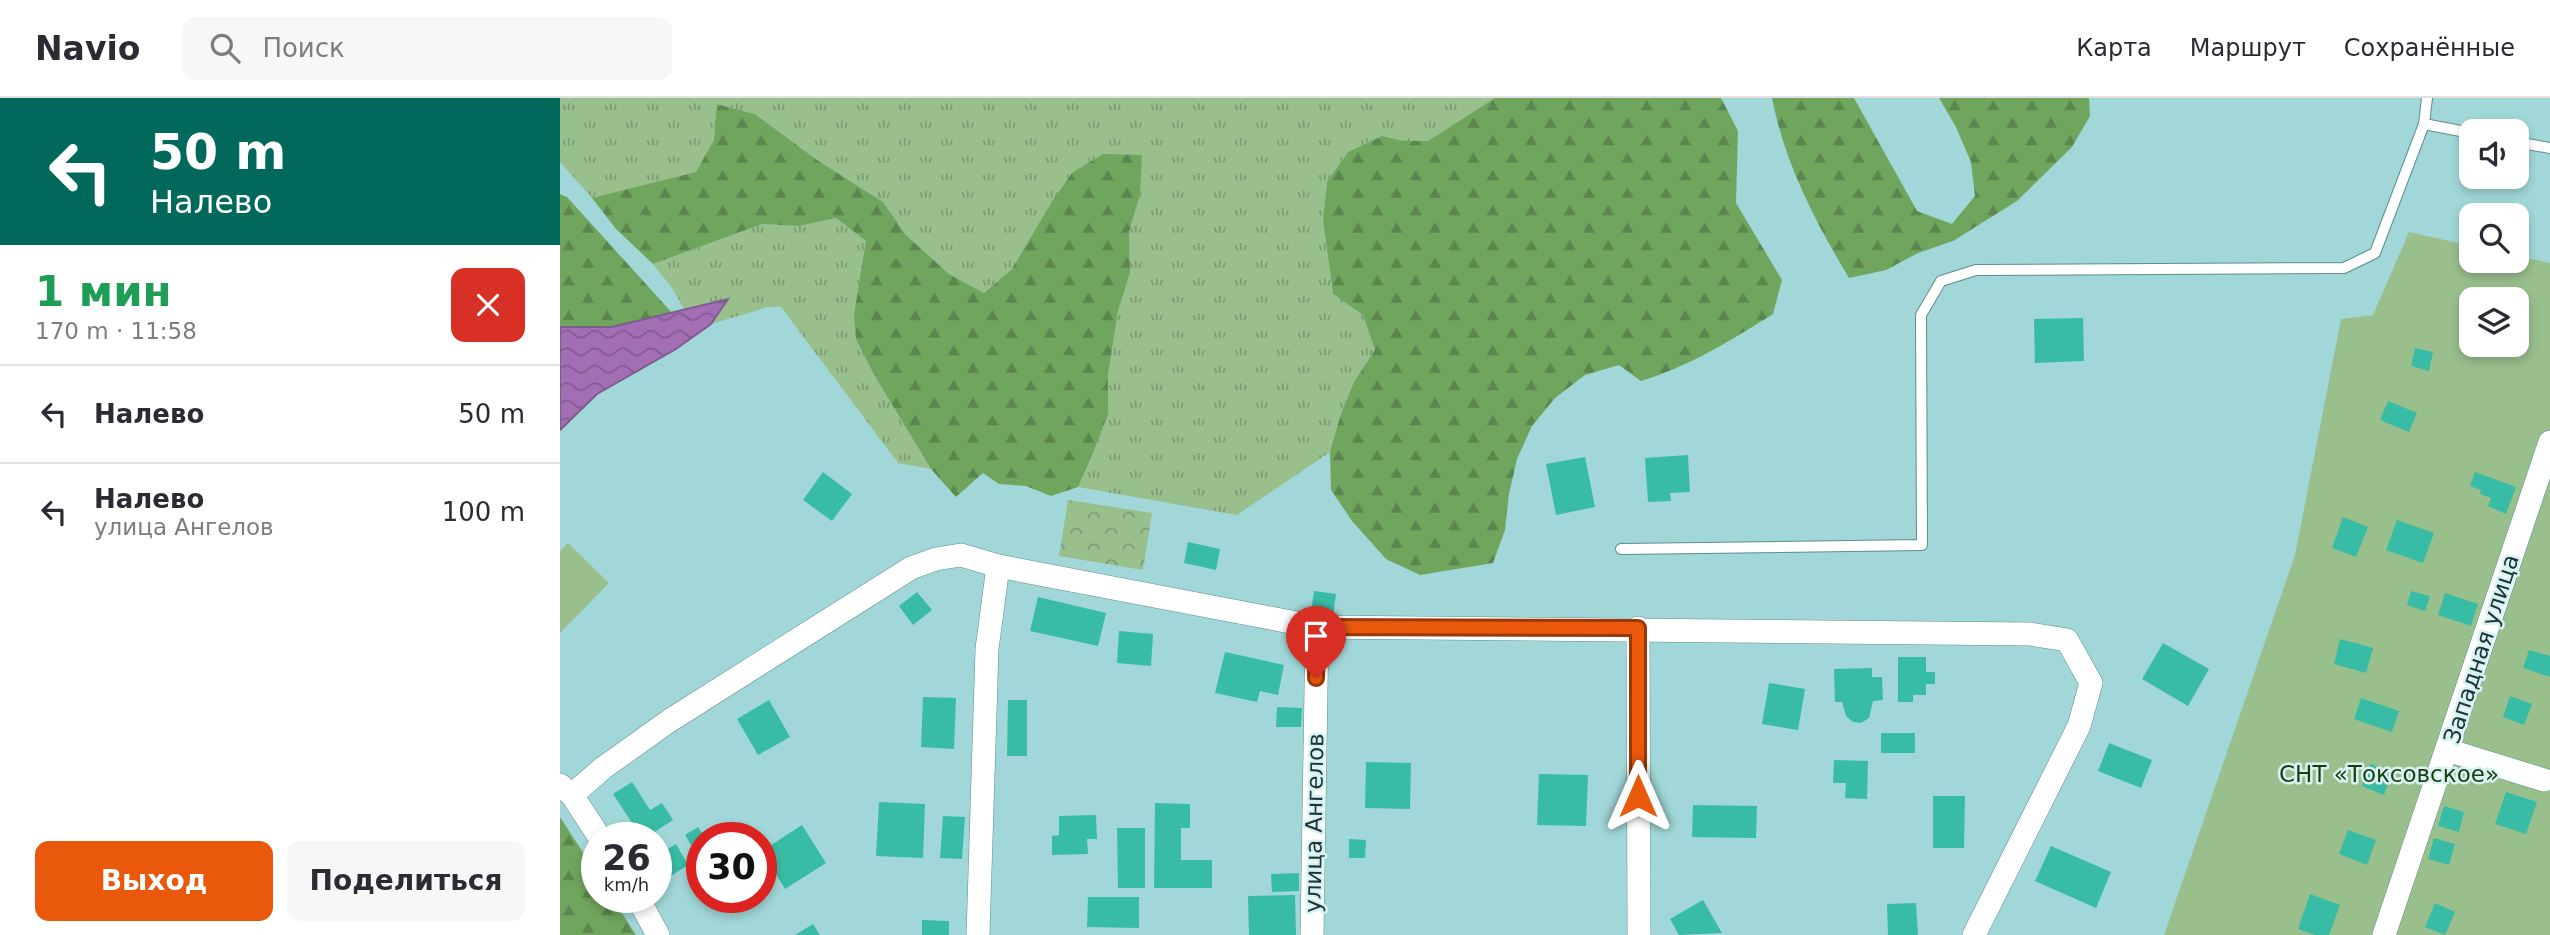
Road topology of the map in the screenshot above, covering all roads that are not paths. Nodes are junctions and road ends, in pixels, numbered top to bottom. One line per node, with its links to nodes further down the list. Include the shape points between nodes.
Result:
1 (2427, 98): 2 (lane)
2 (2424, 124): 3 (lane); 7 (lane, via 2375,253 2344,268 1976,270 1941,282 1921,315 1922,545)
3 (2459, 131)
4 (2529, 144): 5 (lane)
5 (2550, 148)
6 (2550, 442): 11 (street, Западная улица)
7 (1621, 549)
8 (998, 566): 9 (street); 13 (street, via 961,555 911,568); 17 (street, via 987,649)
9 (1317, 627): 10 (street); 18 (street, улица Ангелов)
10 (1638, 628): 19 (street); 20 (street, via 2030,634 2067,640 2091,683 2079,726)
11 (2447, 750): 12 (street); 21 (street, Западная улица)
12 (2544, 780)
13 (566, 790): 14 (street)
14 (589, 822)
15 (646, 913): 16 (street)
16 (657, 935)
17 (978, 935)
18 (1312, 935)
19 (1639, 935)
20 (1974, 935)
21 (2384, 935)

